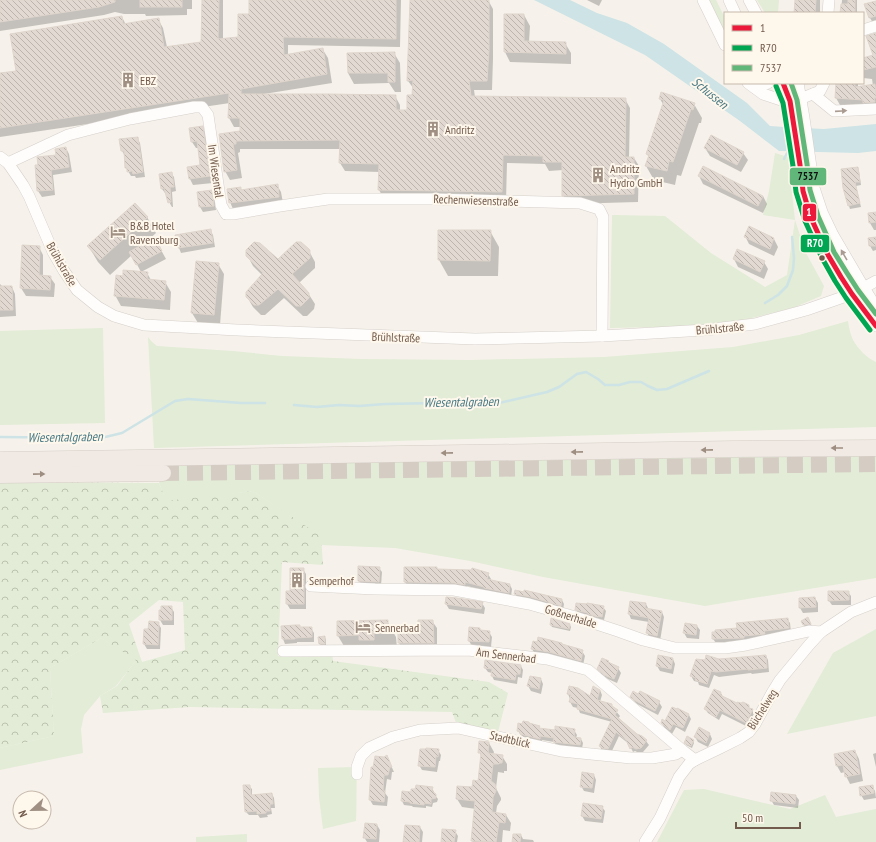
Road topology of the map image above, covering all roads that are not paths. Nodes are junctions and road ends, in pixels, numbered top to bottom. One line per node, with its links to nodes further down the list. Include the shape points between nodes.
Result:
1 (703, 0): 10 (street)
2 (729, 0): 5 (street)
3 (749, 0): 6 (street)
4 (829, 0): 7 (street)
5 (735, 12)
6 (755, 12)
7 (828, 12)
8 (876, 26): 9 (street)
9 (864, 30)
10 (724, 43)
11 (763, 84): 15 (street)
12 (784, 84): 17 (street)
13 (798, 84): 17 (street)
14 (823, 84): 16 (street)
15 (752, 86): 17 (street, via 770,97)
16 (813, 94): 17 (street); 18 (street, one-way to 18, via 834,111)
17 (795, 100): 21 (street, via 794,123); 21 (street, via 805,123)
18 (876, 109)
19 (210, 127): 20 (street, Brühlstraße, via 208,115 202,107 194,107 130,119 68,135); 22 (street, Im Wiesental, via 221,205)
20 (4, 160): 28 (street, Brühlstraße, via 17,175 53,252 77,290 114,316 136,323 237,330 467,339)
21 (806, 164): 24 (street, one-way to 21, via 822,212); 25 (street, via 803,191 811,218 828,255)
22 (226, 214): 28 (street, Rechenwiesenstraße, via 328,199 573,203 599,209 603,217)
23 (876, 281): 24 (street, Brühlstraße)
24 (864, 288): 25 (street, Brühlstraße); 26 (street)
25 (852, 294): 27 (street); 28 (street, Brühlstraße, via 755,324)
26 (876, 306)
27 (876, 326)
28 (602, 336)
29 (876, 448): 30 (highway, one-way to 30)
30 (0, 460)
31 (163, 473): 32 (highway, one-way to 31)
32 (0, 475)
33 (314, 586): 35 (street, Goßnerhalde, via 454,590 529,604 675,648 725,648)
34 (876, 602): 35 (street, Büchelweg, via 850,612)
35 (821, 632): 38 (street, Büchelweg, via 780,680 749,732)
36 (282, 651): 37 (street, Am Sennerbad, via 468,650 547,659 588,670)
37 (682, 750): 38 (street, Am Sennerbad); 39 (street, Stadtblick, via 676,754 652,758 631,758 561,751 458,728 420,730 393,737 369,748 361,756)
38 (695, 760): 40 (street, Büchelweg, via 679,777 660,818)
39 (357, 774)
40 (645, 842)

